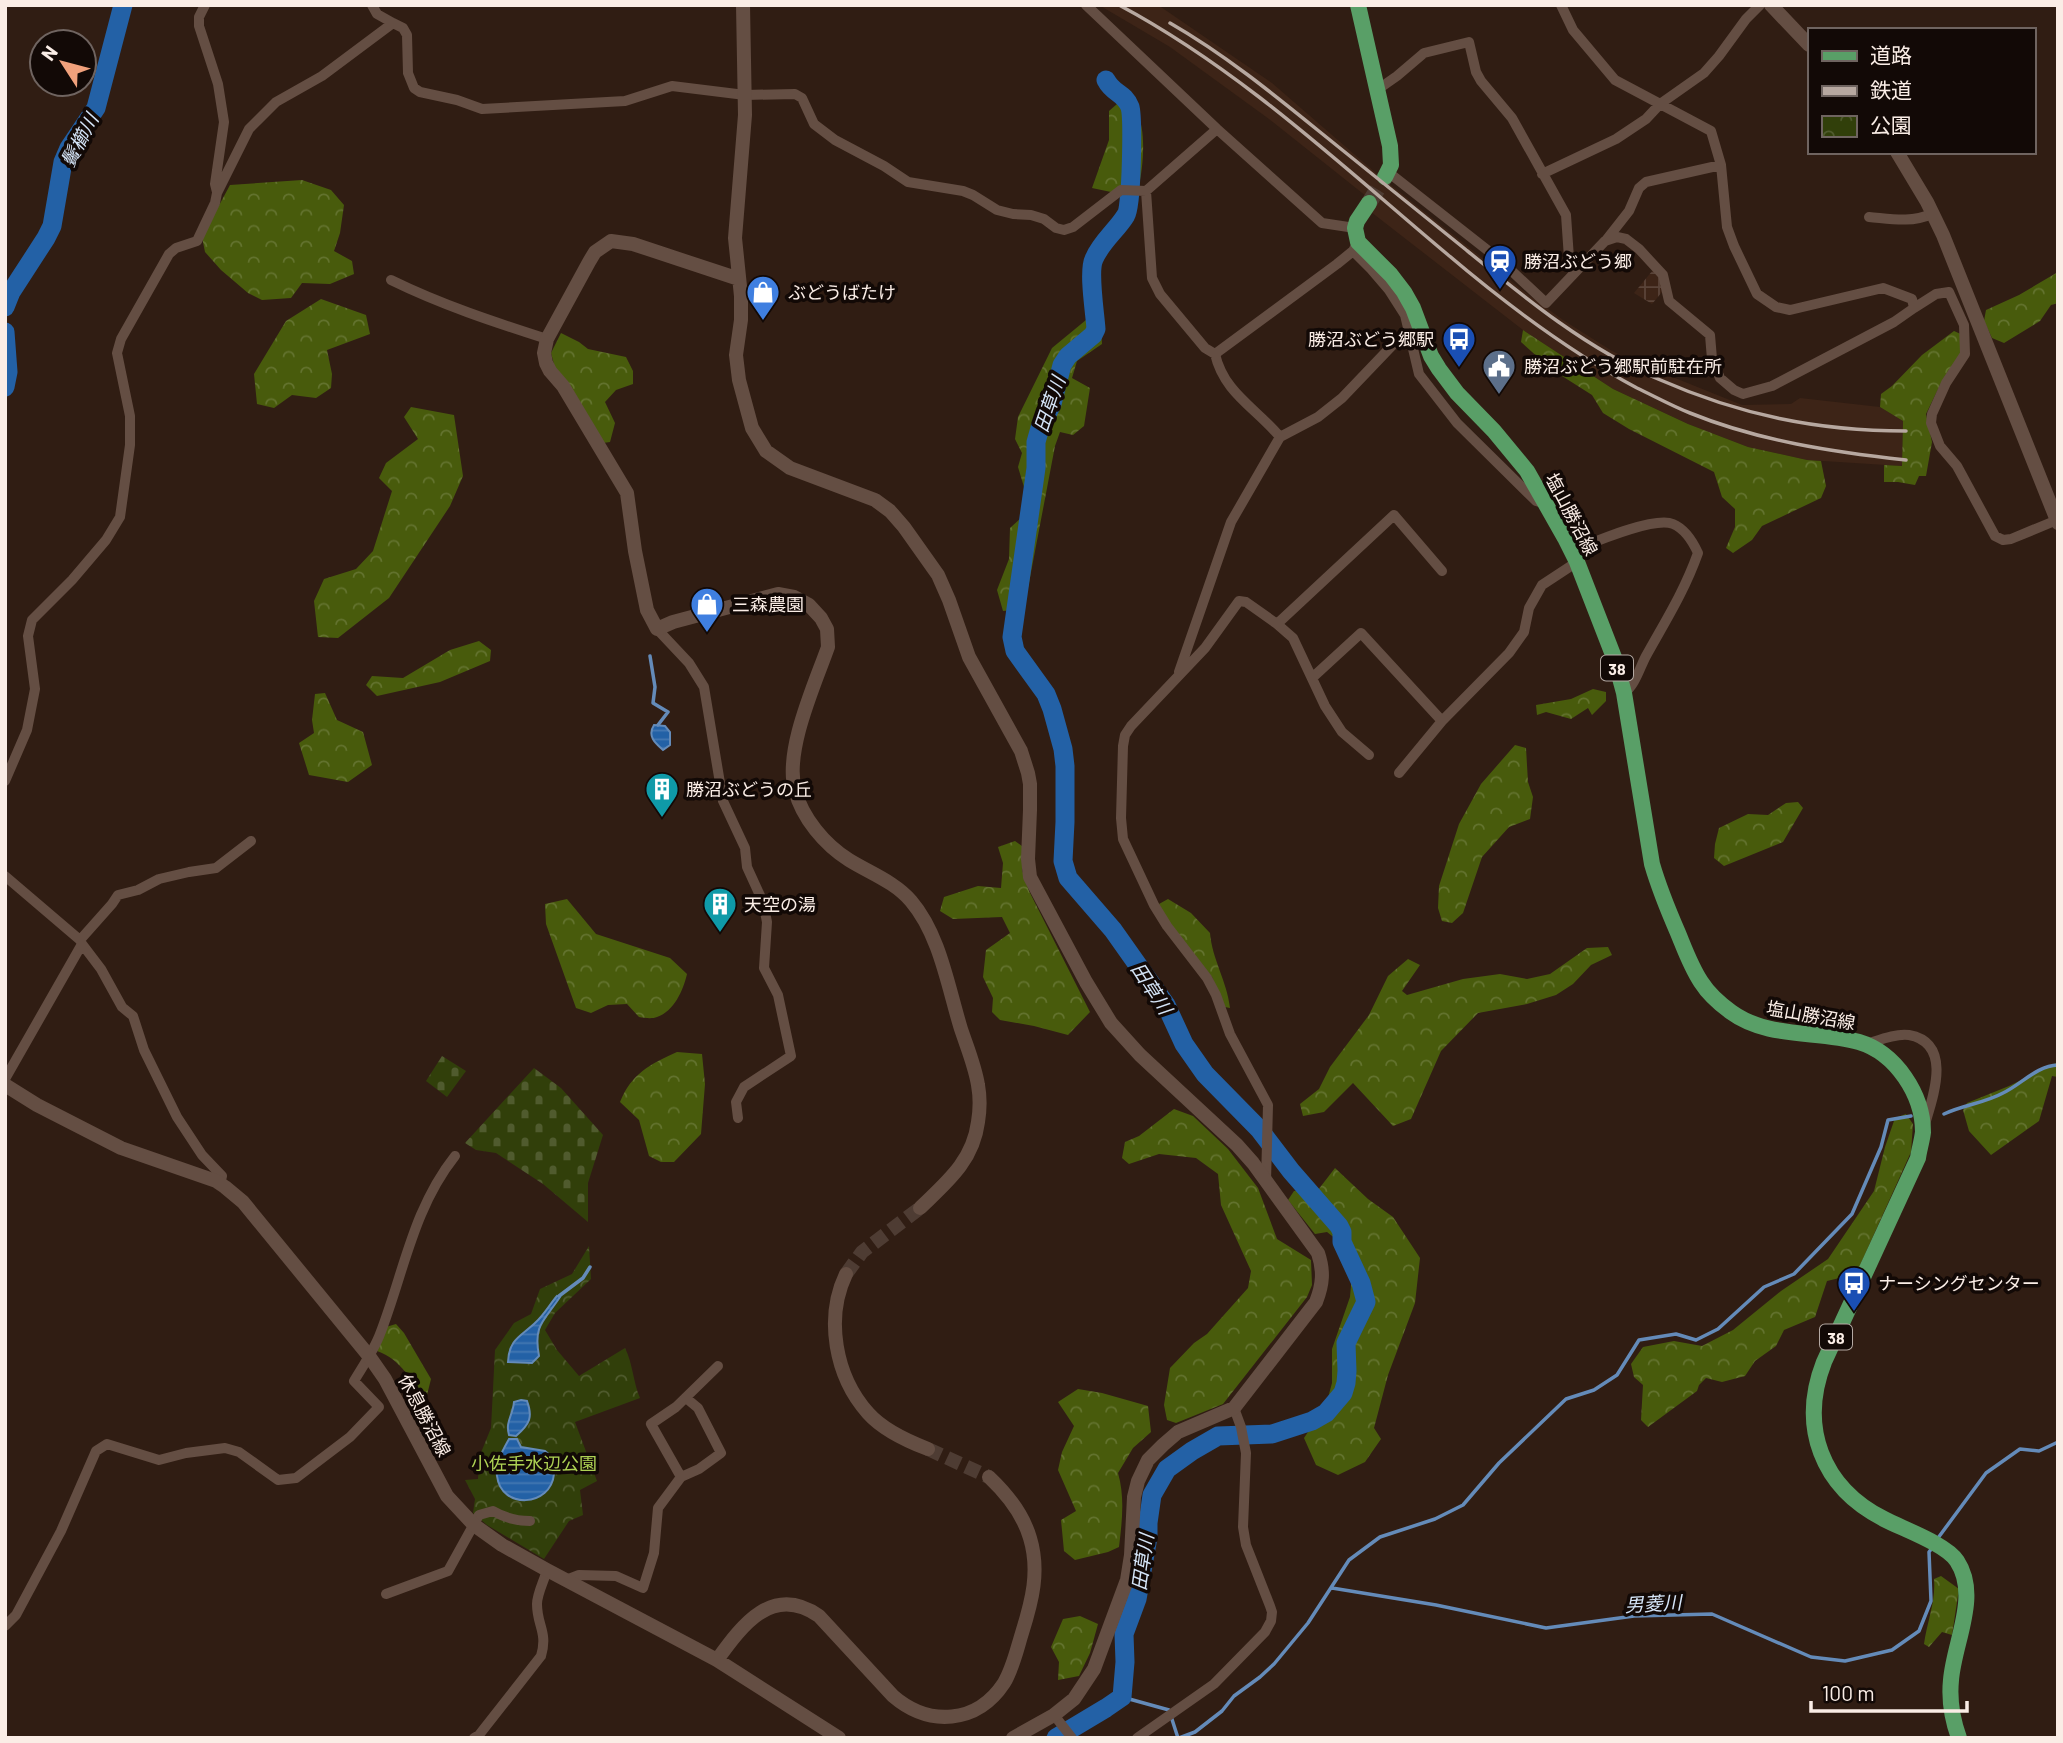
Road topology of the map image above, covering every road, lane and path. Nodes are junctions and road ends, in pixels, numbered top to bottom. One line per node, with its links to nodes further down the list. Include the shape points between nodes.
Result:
1 (205, 5): 20 (street, via 199,26 218,85 224,122 215,184)
2 (372, 5): 9 (street)
3 (743, 5): 12 (street)
4 (1086, 5): 14 (street)
5 (1358, 5): 11 (main road)
6 (1561, 5): 13 (street, via 1573,30 1615,80)
7 (1760, 5): 13 (street, via 1704,73)
8 (1772, 5): 10 (street)
9 (393, 23): 12 (street, via 407,35 408,73 414,88 482,108 625,101 672,86); 20 (street, via 322,76 276,102 249,129)
10 (1808, 44)
11 (1377, 90): 17 (main road, via 1392,154); 18 (street, via 1424,53 1469,42 1476,72 1512,118)
12 (745, 94): 19 (street, via 795,94 802,98 814,124 908,182 963,191 997,210 1031,215 1064,230 1121,190); 27 (street, via 735,238)
13 (1660, 104): 16 (street, via 1711,131); 18 (street, via 1616,139)
14 (1217, 129): 19 (street); 24 (street, via 1322,222)
15 (1899, 154): 22 (street)
16 (1721, 164): 25 (street, via 1646,182); 29 (street, via 1727,227 1757,294 1790,310 1883,288 1912,299)
17 (1386, 174): 26 (street, via 1500,260 1546,303)
18 (1542, 174): 26 (street, via 1564,208 1569,258)
19 (1146, 190): 32 (street, via 1152,278 1160,294)
20 (218, 192): 46 (street, via 197,241 169,254 121,339 117,352 130,416 130,445 120,517 106,540 32,620 28,636 35,690 27,730)
21 (1369, 203): 24 (main road, via 1357,221)
22 (1933, 214): 23 (street, via 1907,221); 35 (street)
23 (1869, 217)
24 (1355, 241): 30 (street, via 1405,314); 32 (street); 34 (main road, 塩山勝沼線 / 38, via 1404,292 1439,369 1527,471)
25 (1605, 241): 26 (street); 29 (street, via 1626,239 1663,275 1669,301 1710,335 1720,378 1743,394 1772,386)
26 (1578, 268)
27 (739, 279): 31 (street, via 611,241 596,252); 56 (street, via 741,320 736,355 752,428 766,451 790,468 875,500 890,511 938,575 969,657 1021,751 1030,785 1030,877 1039,896 1111,1023 1237,1145)
28 (391, 280): 31 (street, via 471,315)
29 (1914, 308): 35 (street, via 1936,294 1949,292 1964,325 1965,354 1946,383 1931,423 1940,446 1957,466 1995,536 2011,539)
30 (1407, 330): 33 (street, via 1342,398); 34 (street, via 1419,374 1457,423 1536,501)
31 (547, 339): 39 (street, via 546,363 627,492 647,610)
32 (1215, 354): 33 (street, via 1240,400)
33 (1280, 437): 40 (street, via 1231,522)
34 (1547, 504): 36 (main road, 塩山勝沼線 / 38)
35 (2057, 521)
36 (1574, 557): 42 (main road, 塩山勝沼線 / 38); 42 (street, via 1638,527 1665,522 1682,529 1698,553 1687,584); 43 (street, via 1542,585 1529,608 1524,632 1509,653)
37 (1442, 570): 38 (street, via 1394,515)
38 (1277, 624): 40 (street, via 1239,601); 41 (street, via 1293,638)
39 (657, 629): 53 (street, via 704,687 723,802 763,902 767,922 764,968 778,995 791,1056 744,1087 736,1102); 58 (street, via 778,594 803,600 827,629 828,647 793,754 794,788 808,819 833,848 897,888 922,915 978,1084 978,1122 966,1158)
40 (1178, 676): 56 (street, via 1125,736 1124,839 1154,905 1207,978 1230,1034 1268,1105)
41 (1312, 678): 43 (street, via 1360,633); 44 (street, via 1342,732)
42 (1624, 693): 50 (main road, 塩山勝沼線 / 38, via 1655,875 1701,982 1730,1012 1751,1024)
43 (1442, 721): 45 (street)
44 (1368, 755)
45 (1399, 773)
46 (5, 781)
47 (251, 841): 49 (street, via 216,868 159,879 118,895)
48 (5, 876): 49 (street)
49 (81, 942): 51 (street); 57 (street, via 122,1007 133,1016 169,1103 202,1155 222,1176)
50 (1865, 1044): 54 (main road, 塩山勝沼線 / 38, via 1907,1079); 54 (street, via 1908,1035 1931,1047 1937,1060 1936,1089)
51 (5, 1079)
52 (5, 1085): 57 (street, 休息勝沼線, via 121,1148)
53 (738, 1118)
54 (1923, 1132): 80 (main road, 塩山勝沼線 / 38, via 1918,1158 1824,1362 1813,1408 1826,1465 1844,1490 1881,1518 1947,1550 1956,1559 1966,1585 1951,1682 1951,1708)
55 (455, 1156): 60 (street, via 419,1216 393,1300)
56 (1266, 1181): 63 (street, via 1318,1253 1322,1288 1317,1302)
57 (220, 1184): 60 (street, 休息勝沼線, via 243,1202)
58 (920, 1208)
59 (846, 1274): 64 (street, via 836,1302 835,1338 849,1385 869,1415 905,1440)
60 (369, 1356): 68 (street, 休息勝沼線, via 447,1496); 72 (street, via 354,1381 379,1407 350,1437 296,1478 278,1480 239,1452 225,1448 159,1460 107,1444 96,1451 61,1531 16,1615)
61 (718, 1366): 62 (street)
62 (686, 1398): 65 (street, via 651,1424); 65 (street, via 698,1408 722,1453)
63 (1234, 1408): 74 (street, via 1178,1432 1148,1461 1134,1497 1127,1580 1101,1651 1088,1680); 79 (street, via 1246,1453 1246,1545 1272,1612 1270,1621 1265,1632 1214,1684)
64 (928, 1449)
65 (681, 1477): 70 (street, via 658,1508 654,1553 643,1588 616,1577 579,1575)
66 (989, 1477): 73 (street, via 1026,1526 1034,1558 1034,1588 1008,1676 978,1708 942,1717 906,1707 819,1616 796,1604 764,1609 738,1632)
67 (530, 1521): 68 (street, via 493,1511 479,1516)
68 (474, 1525): 69 (street, 休息勝沼線); 71 (street, via 448,1571)
69 (547, 1570): 70 (street, 休息勝沼線); 75 (street, via 537,1603 544,1634 541,1656)
70 (566, 1580): 73 (street, 休息勝沼線)
71 (386, 1594)
72 (5, 1626)
73 (717, 1660): 76 (street, 休息勝沼線)
74 (1054, 1715): 77 (street); 78 (street)
75 (474, 1738)
76 (839, 1738)
77 (1013, 1738)
78 (1073, 1738)
79 (1137, 1738)
80 (1959, 1738)

